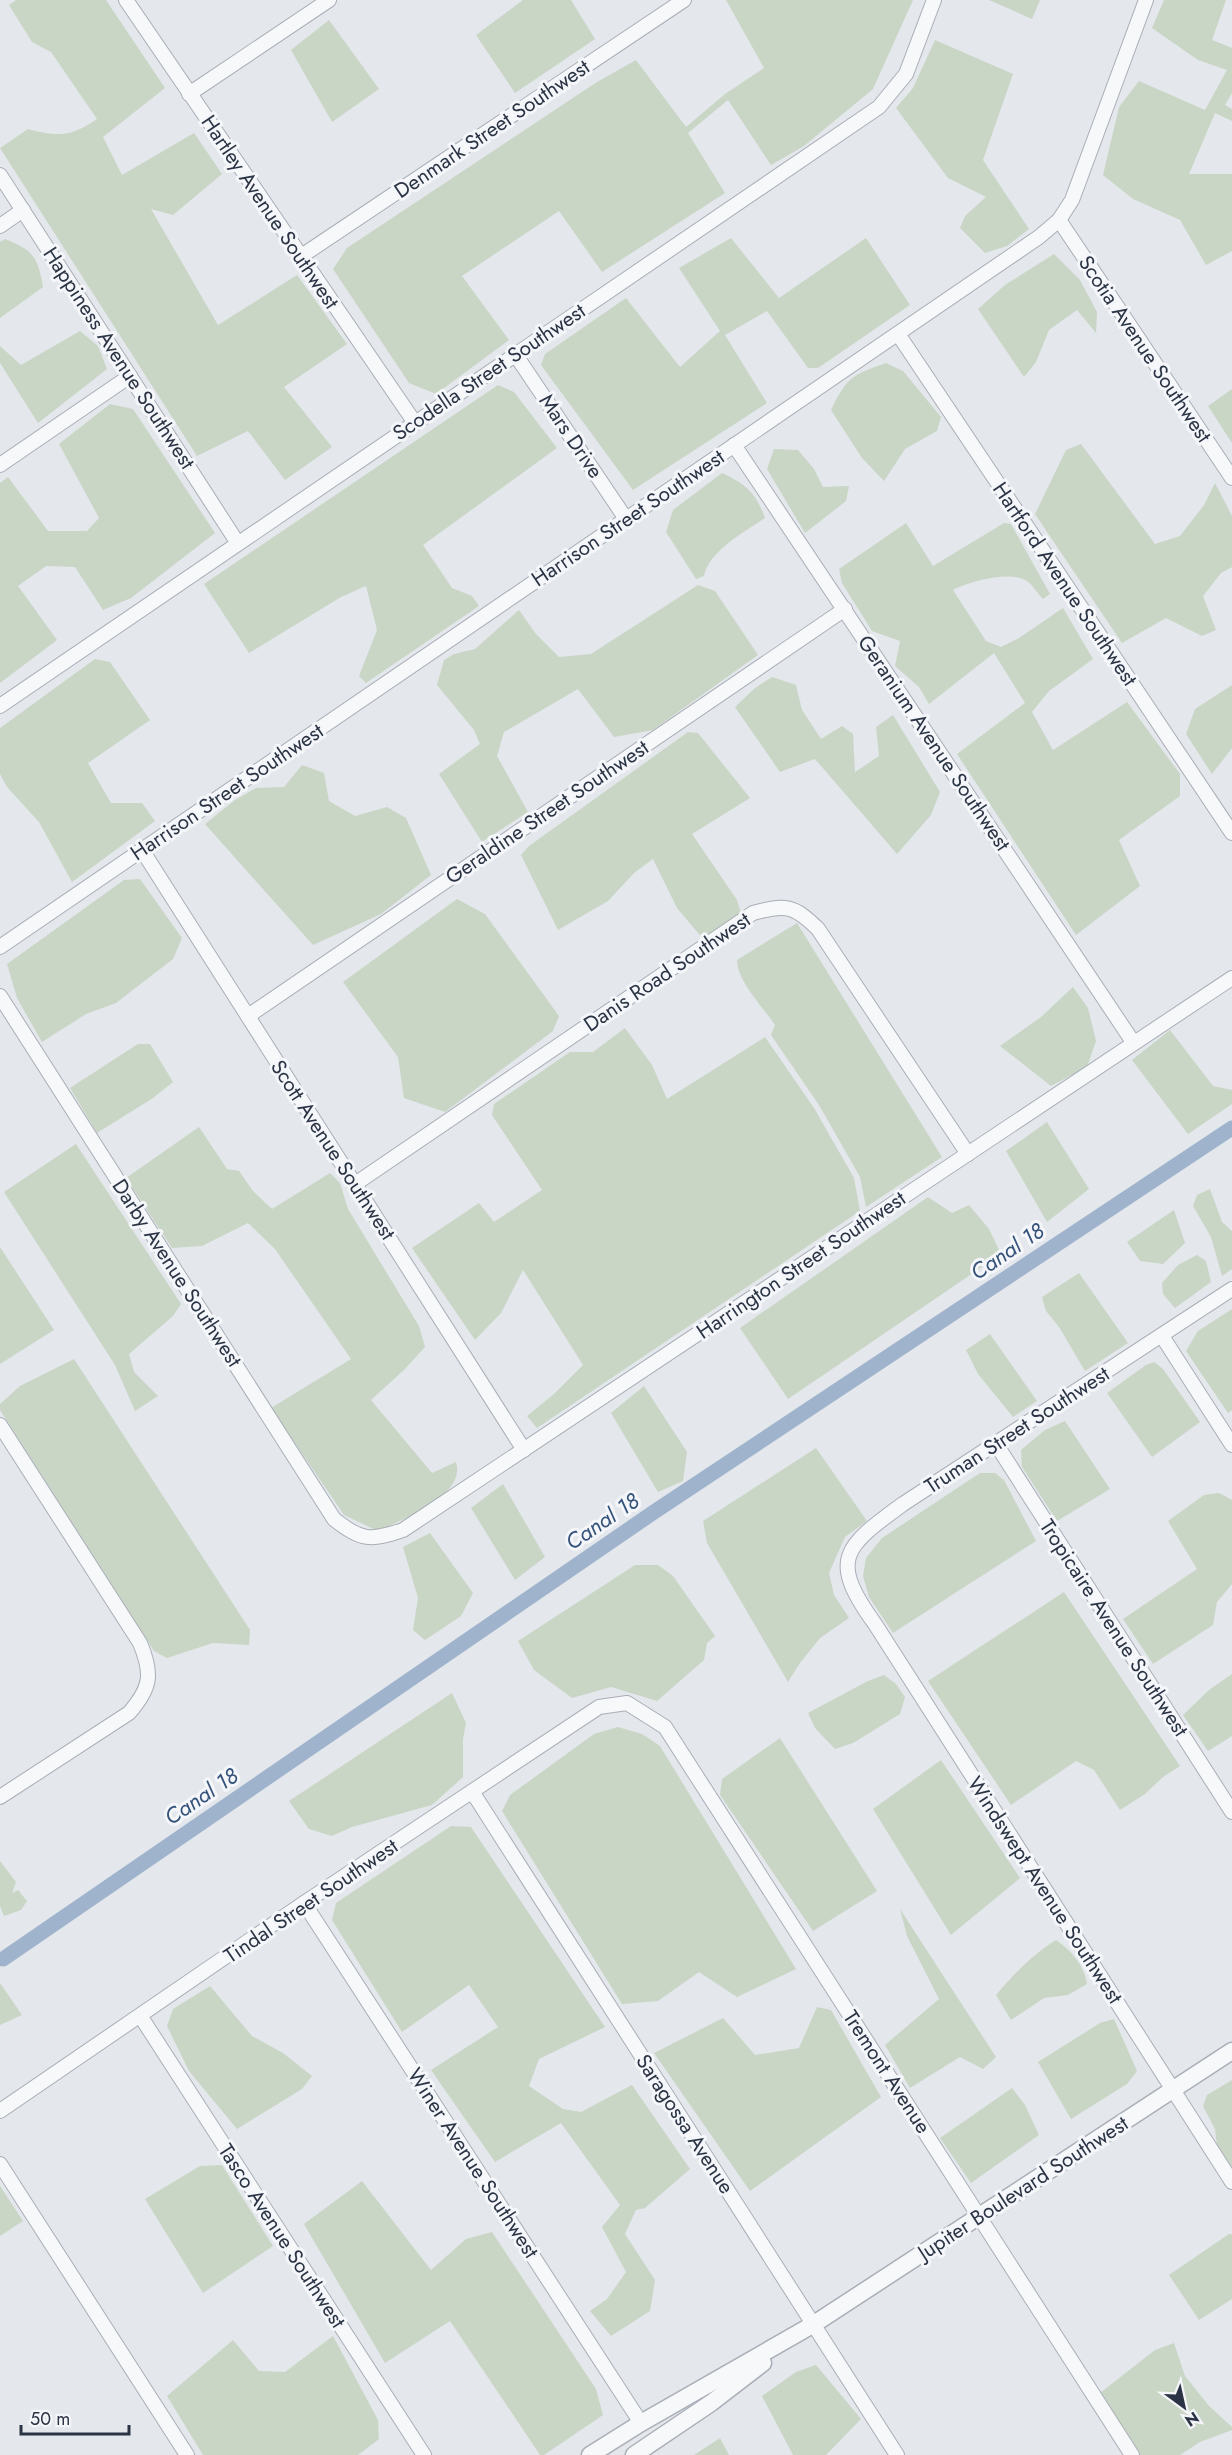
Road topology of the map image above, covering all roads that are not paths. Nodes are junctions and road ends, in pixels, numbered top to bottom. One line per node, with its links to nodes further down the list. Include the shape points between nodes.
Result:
1 (126, 0): 6 (street, Hartley Avenue Southwest)
2 (329, 0): 6 (street)
3 (684, 0): 11 (street, Denmark Street Southwest)
4 (934, 0): 13 (street, Scodella Street Southwest, via 906,74 879,107)
5 (1146, 0): 9 (street, Harrison Street Southwest, via 1072,200)
6 (189, 94): 11 (street, Hartley Avenue Southwest)
7 (0, 175): 8 (street, Happiness Avenue Southwest)
8 (23, 210): 10 (street); 14 (street, Happiness Avenue Southwest)
9 (1059, 220): 12 (street, Harrison Street Southwest); 18 (street, Scotia Avenue Southwest)
10 (0, 226)
11 (300, 257): 15 (street, Hartley Avenue Southwest)
12 (898, 334): 16 (street, Harrison Street Southwest); 23 (street, Hartford Avenue Southwest)
13 (515, 354): 15 (street, Scodella Street Southwest); 19 (street, Mars Drive)
14 (130, 376): 17 (street); 20 (street, Happiness Avenue Southwest)
15 (415, 423): 20 (street, Scodella Street Southwest)
16 (734, 445): 19 (street, Harrison Street Southwest); 21 (street, Geranium Avenue Southwest)
17 (0, 465)
18 (1232, 478)
19 (626, 519): 24 (street, Harrison Street Southwest)
20 (237, 542): 22 (street, Scodella Street Southwest)
21 (845, 609): 28 (street, Geraldine Street Southwest); 29 (street, Geranium Avenue Southwest)
22 (0, 706)
23 (1232, 833)
24 (142, 850): 25 (street, Harrison Street Southwest); 28 (street, Scott Avenue Southwest)
25 (0, 947)
26 (1232, 978): 29 (street, Harrington Street Southwest)
27 (0, 996): 38 (street, Darby Avenue Southwest, via 334,1519 349,1532)
28 (248, 1016): 31 (street, Scott Avenue Southwest)
29 (1133, 1042): 30 (street, Harrington Street Southwest)
30 (969, 1154): 31 (street, Danis Road Southwest, via 818,929 802,913 778,906 753,913); 37 (street, Harrington Street Southwest)
31 (355, 1184): 37 (street, Scott Avenue Southwest)
32 (1232, 1289): 33 (street, Truman Street Southwest)
33 (1162, 1336): 35 (street, Truman Street Southwest); 36 (street)
34 (0, 1425): 42 (street, via 140,1643 148,1675 144,1696 129,1713)
35 (996, 1444): 39 (street, Truman Street Southwest, via 864,1532 850,1551 846,1573); 43 (street, Tropicaire Avenue Southwest)
36 (1232, 1444)
37 (524, 1450): 38 (street, Harrington Street Southwest, via 403,1530 380,1538)
38 (365, 1537)
39 (856, 1599): 47 (street, Windswept Avenue Southwest)
40 (627, 1703): 41 (street, Tindal Street Southwest, via 599,1707); 51 (street, Tremont Avenue, via 665,1727)
41 (473, 1793): 44 (street, Tindal Street Southwest); 52 (street, Saragossa Avenue)
42 (0, 1796)
43 (1232, 1812)
44 (304, 1903): 45 (street, Tindal Street Southwest); 53 (street, Winer Avenue Southwest)
45 (141, 2017): 48 (street, Tindal Street Southwest); 55 (street, Tasco Avenue Southwest)
46 (1232, 2050): 47 (street, Jupiter Boulevard Southwest)
47 (1173, 2090): 50 (street, Windswept Avenue Southwest); 51 (street, Jupiter Boulevard Southwest)
48 (0, 2111)
49 (0, 2164): 54 (street)
50 (1232, 2182)
51 (979, 2216): 52 (street, Jupiter Boulevard Southwest); 59 (street, Tremont Avenue)
52 (814, 2324): 53 (street, Jupiter Boulevard Southwest); 57 (street, Jupiter Boulevard Southwest, via 711,2403); 58 (street, Saragossa Avenue)
53 (642, 2423): 56 (street, Jupiter Boulevard Southwest)
54 (187, 2455)
55 (424, 2455)
56 (590, 2455)
57 (634, 2455)
58 (897, 2455)
59 (1132, 2455)

